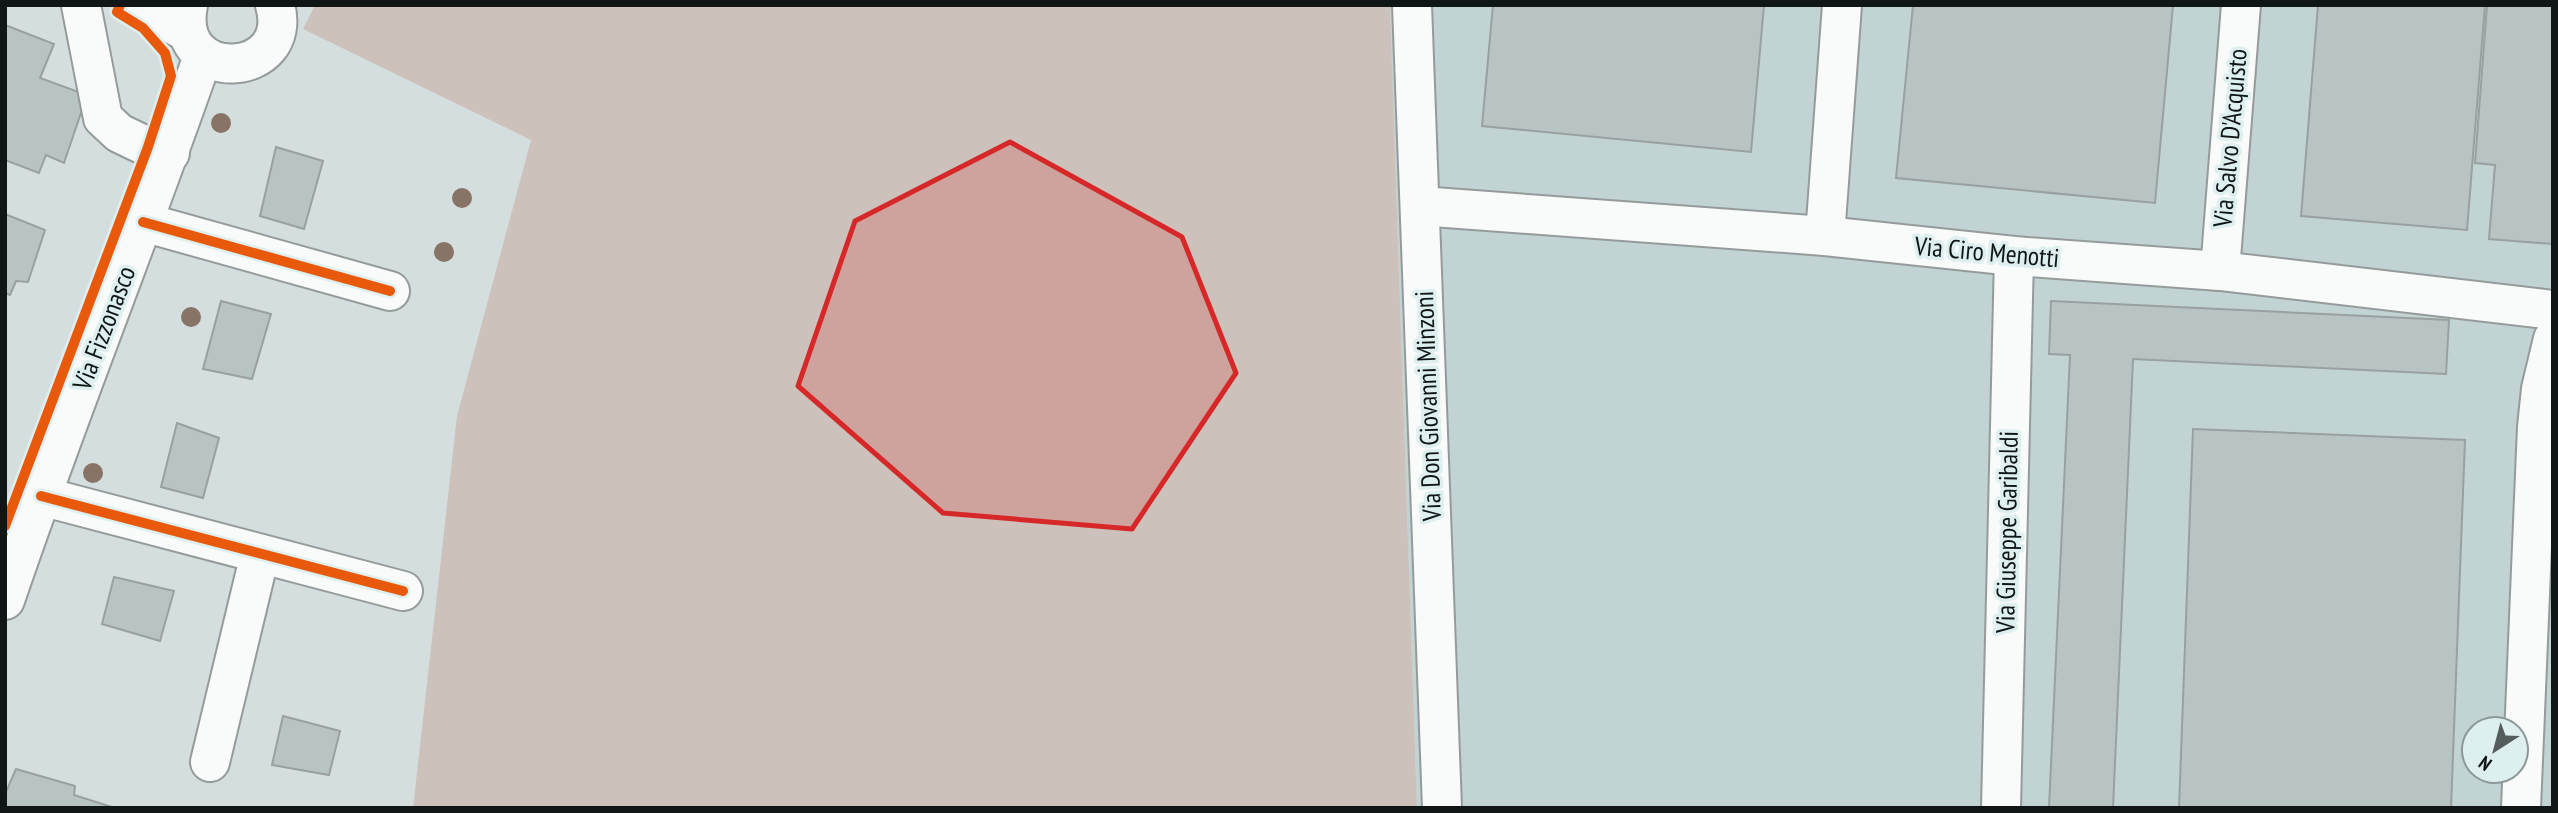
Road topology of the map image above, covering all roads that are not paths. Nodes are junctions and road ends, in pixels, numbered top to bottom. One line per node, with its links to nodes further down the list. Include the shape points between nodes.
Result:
1 (81, 5): 8 (street, via 103,118 119,133)
2 (137, 5): 7 (street)
3 (275, 5): 7 (street, via 276,31 270,45 246,63 217,63)
4 (1412, 5): 9 (street, Via Don Giovanni Minzoni)
5 (1842, 5): 11 (street)
6 (2241, 5): 13 (street, Via Salvo D'Acquisto)
7 (193, 31): 8 (street, Via Fizzonasco)
8 (170, 153): 10 (street, Via Fizzonasco)
9 (1420, 206): 11 (street, Via Ciro Menotti); 22 (street, Via Don Giovanni Minzoni)
10 (143, 222): 14 (street); 17 (street, Via Fizzonasco)
11 (1825, 236): 12 (street, Via Ciro Menotti)
12 (2014, 256): 13 (street, Via Ciro Menotti); 23 (street, Via Giuseppe Garibaldi)
13 (2220, 271): 15 (street, Via Ciro Menotti)
14 (390, 290)
15 (2553, 310)
16 (2553, 339): 24 (street, via 2537,427)
17 (41, 496): 18 (street); 20 (street, Via Fizzonasco)
18 (260, 554): 19 (street); 21 (street)
19 (402, 591)
20 (5, 600)
21 (210, 762)
22 (1442, 808)
23 (2001, 808)
24 (2521, 808)

